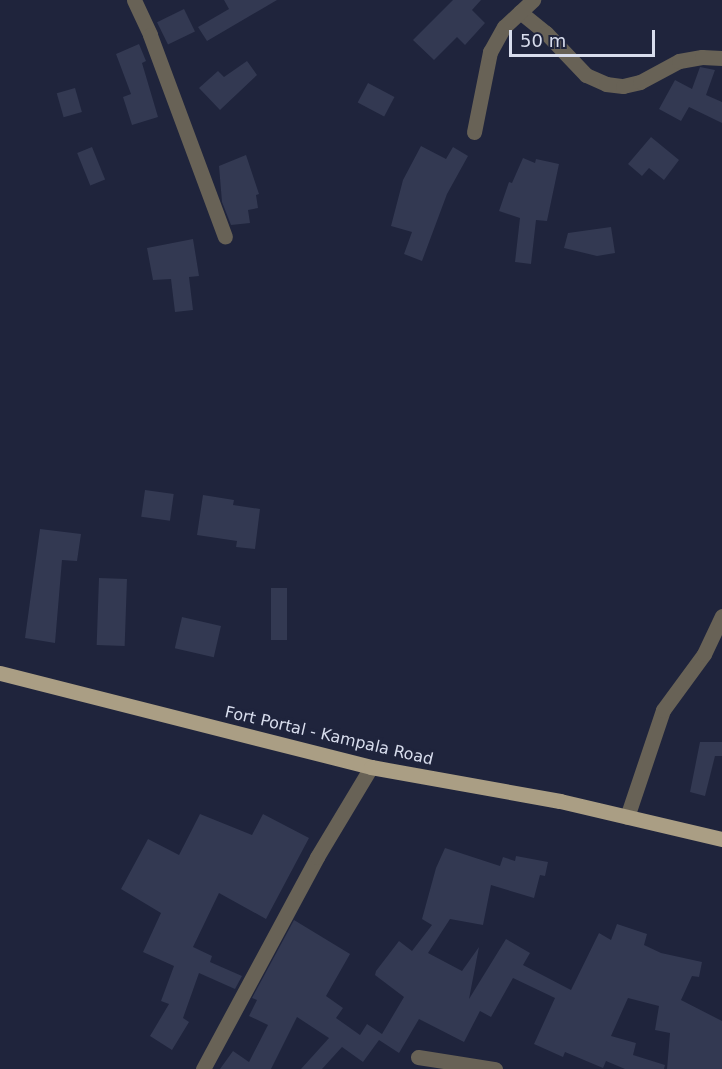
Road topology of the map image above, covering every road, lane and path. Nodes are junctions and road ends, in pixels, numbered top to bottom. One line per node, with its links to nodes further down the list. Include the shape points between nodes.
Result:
1 (134, 0): 6 (street)
2 (533, 0): 3 (street)
3 (520, 12): 4 (street, via 586,75 606,84 640,82 679,61); 5 (street, via 504,27 490,52)
4 (722, 58)
5 (474, 132)
6 (225, 237)
7 (722, 616): 10 (street, via 704,654 663,710)
8 (0, 673): 9 (main road, Fort Portal - Kampala Road)
9 (371, 767): 10 (main road, Fort Portal - Kampala Road); 13 (street, via 317,857)
10 (627, 817): 11 (main road, Fort Portal - Kampala Road)
11 (722, 839)
12 (418, 1057): 14 (street)
13 (203, 1069)
14 (495, 1069)

